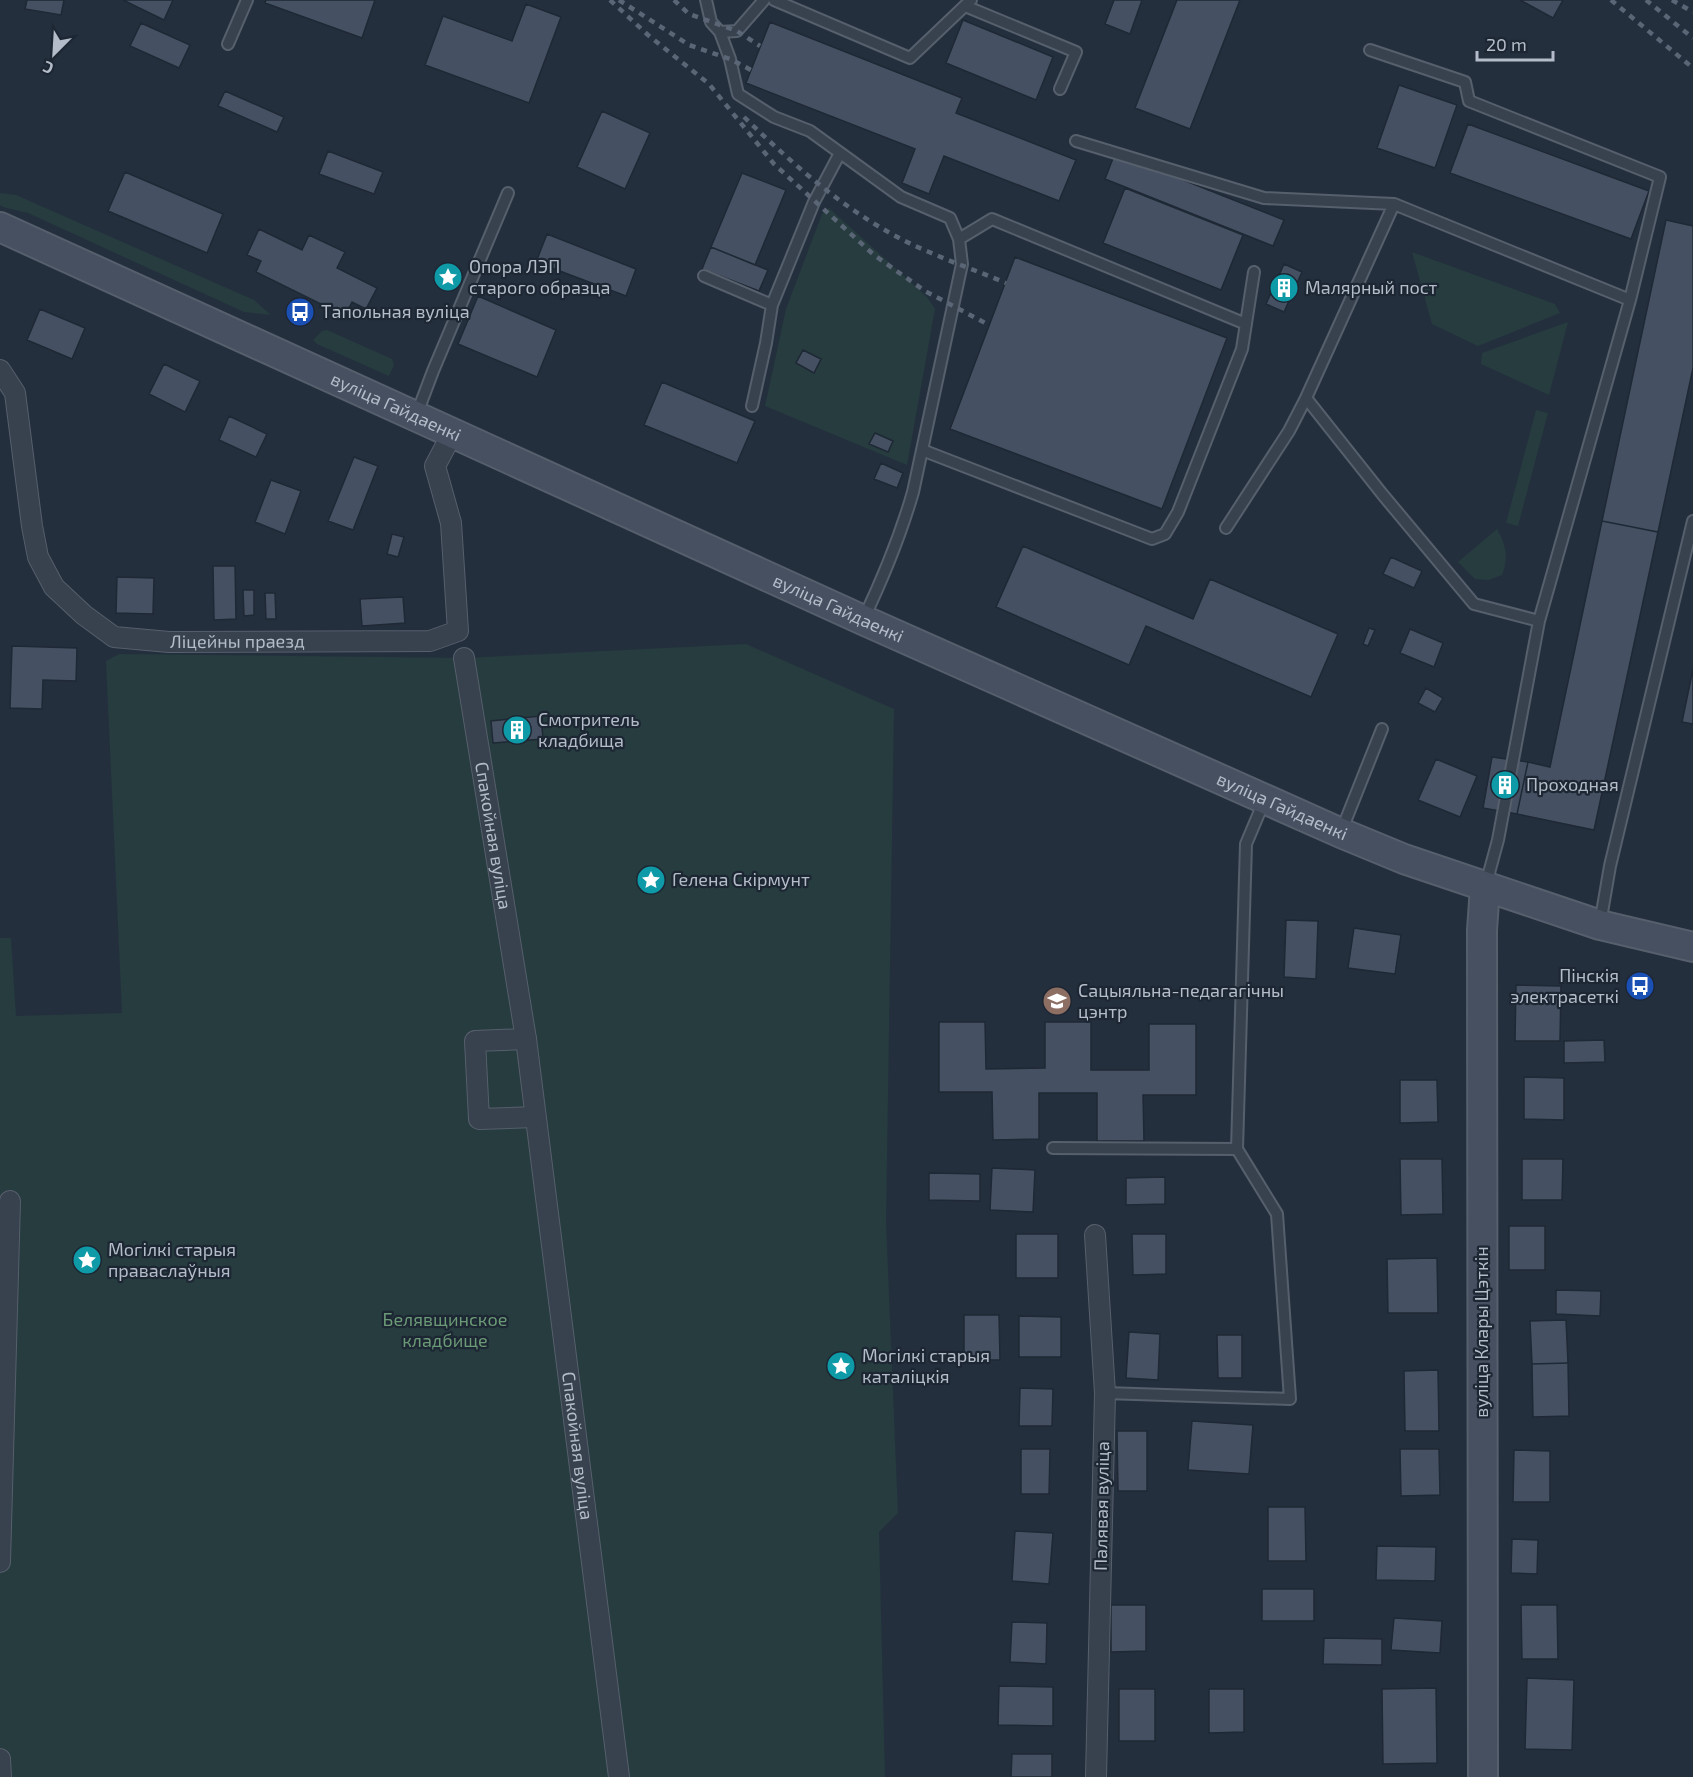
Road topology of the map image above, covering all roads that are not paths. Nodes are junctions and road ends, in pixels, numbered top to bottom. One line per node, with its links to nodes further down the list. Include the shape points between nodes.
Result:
1 (247, 0): 7 (lane)
2 (706, 0): 6 (lane, via 711,22)
3 (764, 0): 6 (lane, via 737,31)
4 (774, 0): 5 (lane, via 910,58)
5 (968, 3): 9 (lane, via 1076,52)
6 (720, 32): 11 (lane, via 738,94 774,117 810,130)
7 (228, 44)
8 (1370, 50): 18 (lane, via 1465,82 1469,101 1660,177)
9 (1060, 89)
10 (1076, 141): 13 (lane, via 1264,198)
11 (840, 153): 15 (lane, via 901,197 950,218); 19 (lane, via 814,202)
12 (508, 193): 24 (lane)
13 (1394, 204): 18 (lane); 22 (lane)
14 (0, 227): 24 (street, вуліца Гайдаенкі)
15 (959, 239): 20 (lane, via 992,219); 26 (lane, via 962,264)
16 (1254, 272): 20 (lane)
17 (704, 276): 19 (lane)
18 (1630, 300): 30 (lane)
19 (772, 304): 23 (lane)
20 (1246, 324): 26 (lane, via 1242,349 1178,513 1165,534 1152,539)
21 (0, 370): 31 (street, Ліцейны праезд, via 15,393 38,557 54,587 114,637 169,642 430,641)
22 (1306, 398): 28 (lane); 30 (lane, via 1474,604)
23 (752, 406)
24 (416, 416): 25 (street, вуліца Гайдаенкі)
25 (453, 432): 29 (street, вуліца Гайдаенкі); 31 (street, via 435,466 451,523)
26 (922, 450): 29 (lane, via 903,526)
27 (1693, 520): 36 (lane, via 1610,866)
28 (1226, 528)
29 (863, 620): 33 (street, вуліца Гайдаенкі)
30 (1539, 621): 35 (lane, via 1498,840)
31 (461, 645): 38 (street, Спакойная вуліца)
32 (1382, 729): 34 (lane)
33 (1265, 799): 34 (street, вуліца Гайдаенкі); 41 (lane, via 1246,844)
34 (1341, 833): 35 (street, вуліца Гайдаенкі)
35 (1485, 887): 36 (street, вуліца Гайдаенкі); 50 (street, вуліца Клары Цэткін)
36 (1600, 926): 37 (street, вуліца Гайдаенкі)
37 (1693, 947)
38 (526, 1039): 39 (street, Спакойная вуліца); 39 (street, via 475,1041 479,1119)
39 (535, 1117): 48 (street, Спакойная вуліца)
40 (1053, 1148): 41 (lane)
41 (1237, 1149): 44 (lane, via 1277,1214 1290,1399)
42 (10, 1201): 45 (street)
43 (1095, 1235): 44 (street, Палявая вуліца)
44 (1105, 1393): 49 (street, Палявая вуліца)
45 (0, 1562)
46 (0, 1759): 47 (street)
47 (1, 1777)
48 (619, 1777)
49 (1096, 1777)
50 (1483, 1777)

